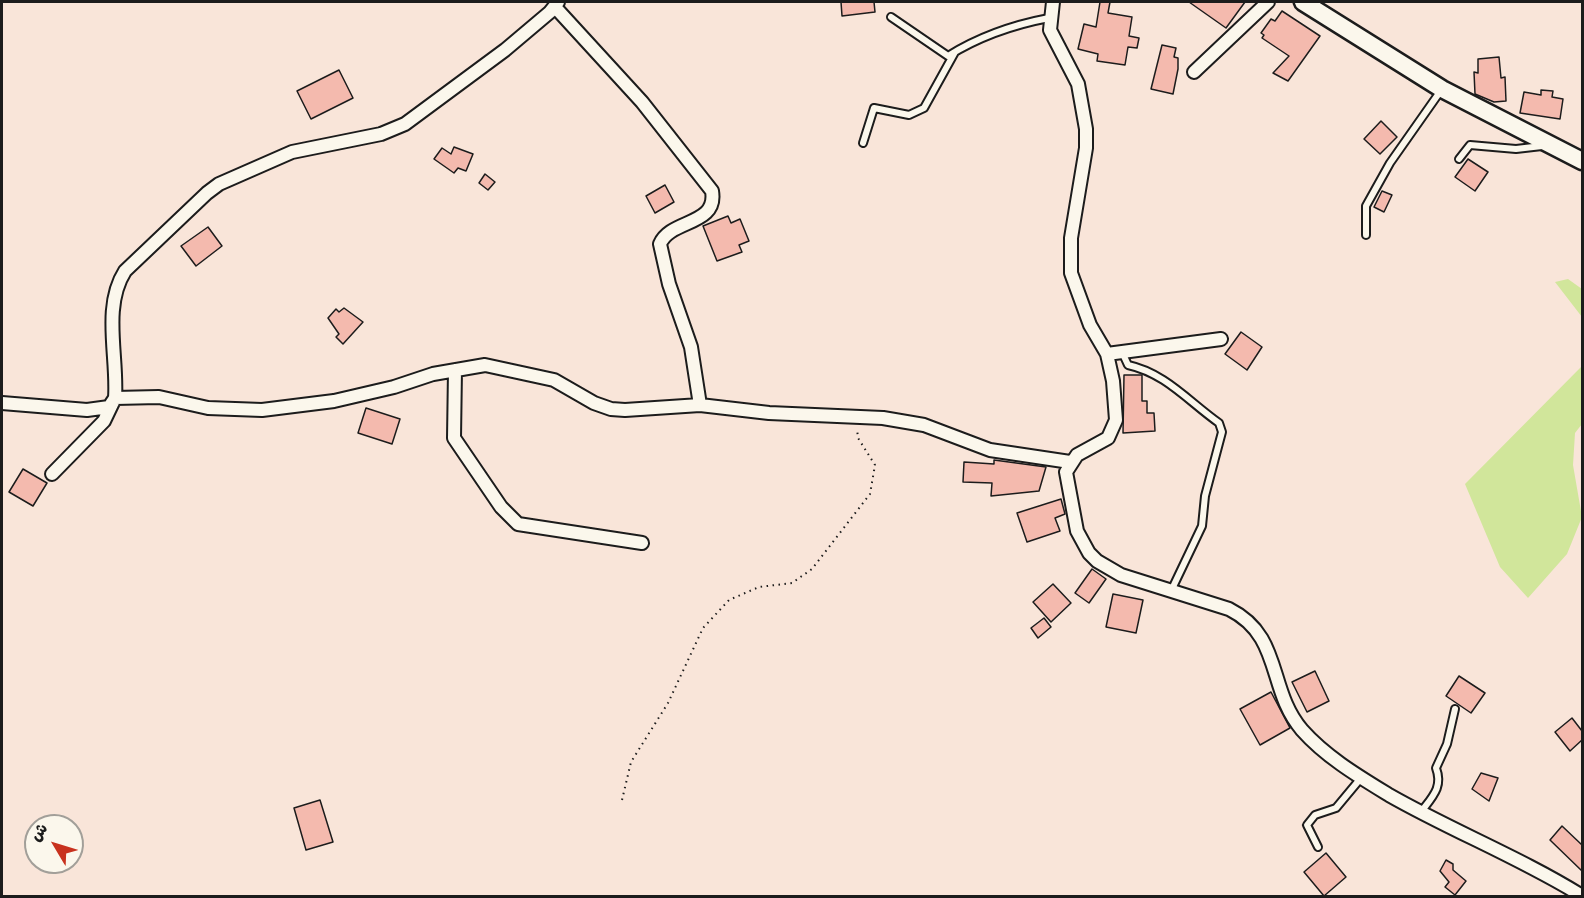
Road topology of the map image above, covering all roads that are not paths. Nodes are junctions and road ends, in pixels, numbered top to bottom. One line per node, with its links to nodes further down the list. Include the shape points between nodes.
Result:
1 (1053, 2): 6 (street)
2 (1268, 2): 8 (street)
3 (1303, 2): 9 (main road)
4 (556, 4): 19 (street, via 471,76 396,129 292,152 207,193 118,281 113,306); 21 (street, via 642,102 712,191 705,214 665,235 660,244 666,275 691,347)
5 (891, 17): 7 (lane, via 948,56)
6 (1049, 18): 7 (lane, via 1016,24); 17 (street, via 1055,44 1078,84 1086,129 1071,238 1071,273 1090,325)
7 (955, 51): 10 (lane, via 924,108 909,115 874,108)
8 (1194, 72)
9 (1442, 88): 11 (main road); 14 (lane, via 1366,206)
10 (863, 143)
11 (1552, 145): 12 (lane, via 1516,149 1470,145); 13 (main road)
12 (1459, 159)
13 (1582, 161)
14 (1366, 235)
15 (1221, 339): 16 (street)
16 (1122, 352): 17 (street); 25 (lane, via 1128,365 1165,379 1219,423 1222,432 1205,496 1202,526)
17 (1107, 354): 22 (street, via 1113,381 1113,430 1104,441)
18 (455, 369): 19 (street, via 334,401 262,410 208,408 159,397); 21 (street, via 485,365 532,373 555,380 611,409); 24 (street, via 454,438 501,507 518,524)
19 (116, 398): 20 (street, via 100,410); 23 (street, via 104,421)
20 (2, 403)
21 (700, 405): 22 (street, via 913,423 990,450)
22 (1070, 462): 25 (street, via 1067,489 1077,531 1089,553 1107,569)
23 (52, 474)
24 (642, 543)
25 (1171, 591): 27 (street, via 1229,609 1254,625 1269,650 1280,692 1294,720 1331,757)
26 (1455, 709): 28 (lane, via 1447,744 1436,768 1440,780 1437,791)
27 (1361, 778): 28 (street); 29 (lane, via 1336,808 1315,815 1307,825)
28 (1420, 812): 30 (street)
29 (1318, 847)
30 (1582, 897)

